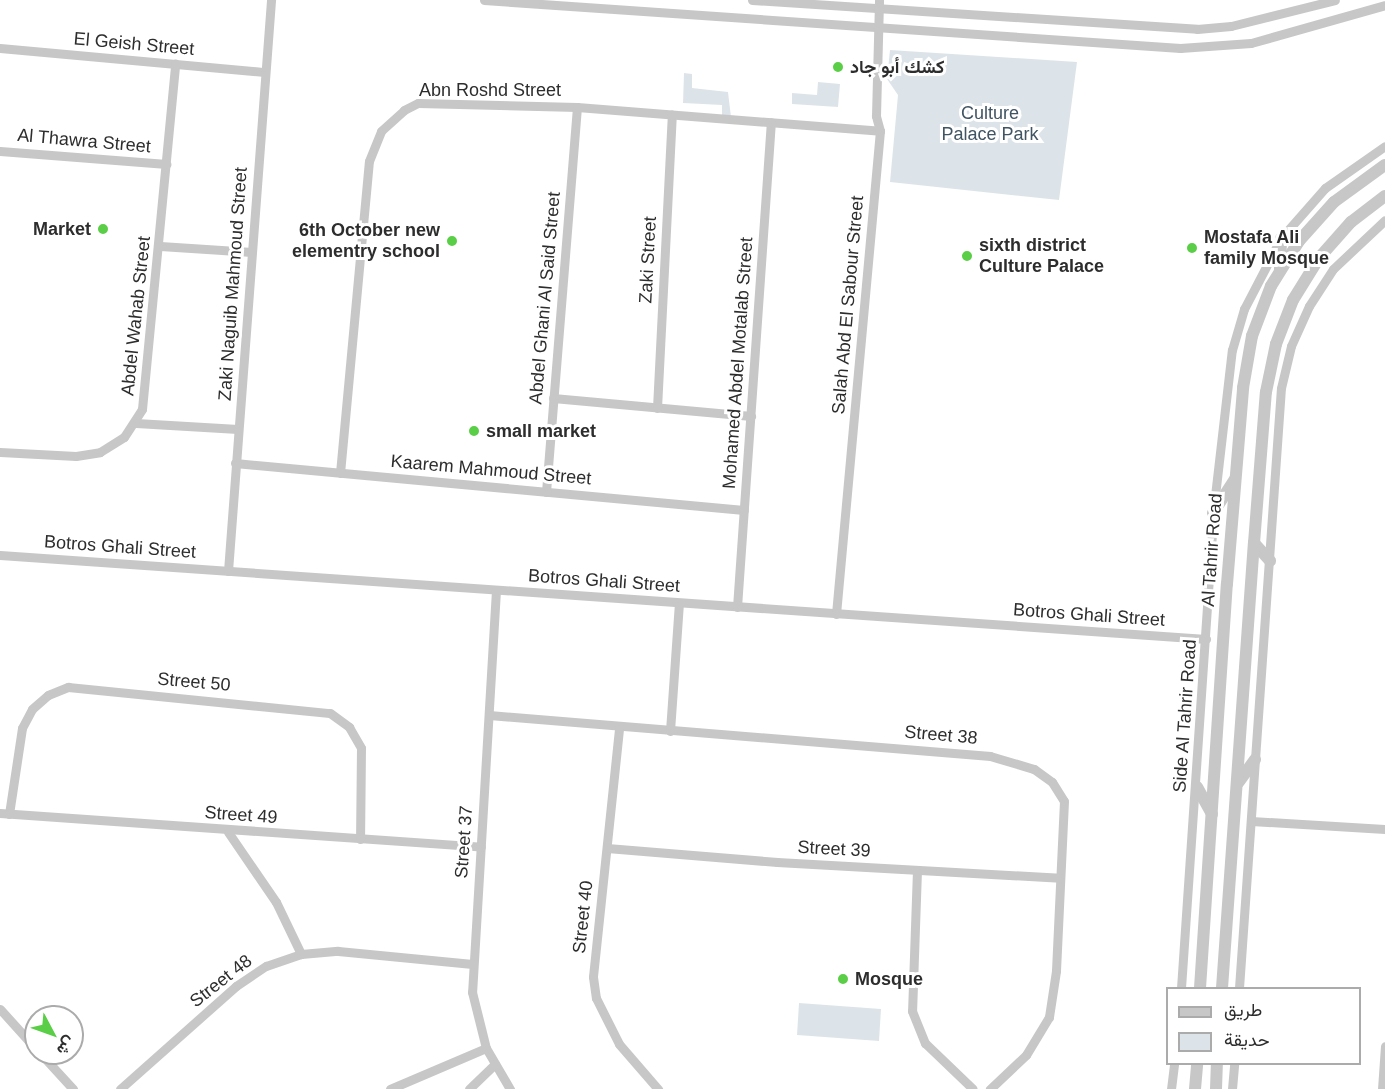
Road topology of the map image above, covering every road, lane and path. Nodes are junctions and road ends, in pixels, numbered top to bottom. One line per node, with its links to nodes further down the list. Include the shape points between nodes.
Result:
1 (271, 0): 12 (street, Zaki Naguib Mahmoud Street)
2 (484, 0): 7 (street)
3 (752, 0): 5 (street)
4 (1335, 0): 8 (street, via 1231,26)
5 (879, 5): 7 (street, Salah Abd El Sabour Street); 8 (street)
6 (1385, 5): 10 (street, via 1251,43)
7 (878, 28): 10 (street); 16 (street, Salah Abd El Sabour Street, via 876,116)
8 (1180, 28): 10 (street)
9 (0, 48): 11 (street, El Geish Street)
10 (1180, 48)
11 (175, 64): 12 (street, El Geish Street); 19 (street, Abdel Wahab Street)
12 (265, 72): 25 (street, Zaki Naguib Mahmoud Street)
13 (577, 107): 14 (street, Abn Roshd Street); 27 (street, Abdel Ghani Al Said Street); 34 (street, Abn Roshd Street, via 418,103 381,131 369,161)
14 (672, 114): 15 (street, Abn Roshd Street); 28 (street, Zaki Street)
15 (771, 122): 16 (street, Abn Roshd Street); 29 (street, Mohamed Abdel Motalab Street)
16 (880, 130): 46 (street, Salah Abd El Sabour Street)
17 (1385, 146): 23 (street, Side Al Tahrir Road, via 1325,188)
18 (0, 151): 19 (street, Al Thawra Street)
19 (166, 164): 24 (street, Abdel Wahab Street)
20 (1385, 165): 26 (street, Al Tahrir Road, via 1334,202 1299,241)
21 (1385, 196): 39 (street, via 1351,222 1319,258 1293,300 1276,344 1266,392)
22 (1385, 220): 41 (street, via 1333,269 1309,306 1292,346 1281,388)
23 (1281, 238): 26 (street); 38 (street, Side Al Tahrir Road, via 1252,290 1232,350)
24 (160, 246): 25 (street); 30 (street, Abdel Wahab Street, via 145,395)
25 (252, 252): 31 (street, Zaki Naguib Mahmoud Street)
26 (1280, 273): 35 (street, Al Tahrir Road, via 1252,336 1243,388)
27 (553, 398): 28 (street); 36 (street, Abdel Ghani Al Said Street)
28 (657, 408): 29 (street)
29 (751, 416): 37 (street, Mohamed Abdel Motalab Street)
30 (136, 423): 31 (street); 32 (street, Abdel Wahab Street, via 113,446 87,455)
31 (238, 429): 33 (street, Zaki Naguib Mahmoud Street)
32 (0, 452)
33 (236, 463): 34 (street, Kaarem Mahmoud Street); 42 (street, Zaki Naguib Mahmoud Street)
34 (340, 473): 36 (street, Kaarem Mahmoud Street)
35 (1236, 478): 38 (street); 55 (street, Al Tahrir Road)
36 (546, 492): 37 (street, Kaarem Mahmoud Street)
37 (744, 510): 45 (street, Mohamed Abdel Motalab Street)
38 (1214, 513): 47 (street, Side Al Tahrir Road)
39 (1254, 543): 41 (street); 52 (street)
40 (0, 555): 42 (street, Botros Ghali Street)
41 (1270, 561): 51 (street)
42 (228, 571): 43 (street, Botros Ghali Street)
43 (496, 590): 44 (street, Botros Ghali Street); 48 (street, Street 37)
44 (679, 603): 45 (street, Botros Ghali Street); 50 (street)
45 (737, 607): 46 (street, Botros Ghali Street)
46 (836, 614): 47 (street, Botros Ghali Street)
47 (1206, 639): 53 (street, Side Al Tahrir Road)
48 (489, 715): 49 (street, Street 38); 60 (street, Street 37)
49 (619, 729): 50 (street, Street 38); 61 (street, Street 40)
50 (670, 731): 64 (street, Street 38, via 990,756 1034,769 1052,782 1064,801)
51 (1255, 760): 52 (street); 56 (street)
52 (1237, 784): 65 (street)
53 (1197, 787): 55 (street); 70 (street, Side Al Tahrir Road)
54 (4, 814): 58 (street, Street 49); 59 (street, Street 50, via 22,728 32,709 48,695 68,687 330,713 349,727 361,748)
55 (1212, 814): 63 (street, Al Tahrir Road)
56 (1251, 821): 57 (street); 73 (street)
57 (1385, 829)
58 (228, 832): 59 (street, Street 49); 68 (street, via 276,902)
59 (360, 839): 60 (street, Street 49)
60 (481, 847): 69 (street, Street 37)
61 (607, 848): 62 (street, Street 39); 91 (street, Street 40, via 593,977 596,998 619,1044)
62 (917, 870): 64 (street, Street 39); 92 (street, via 912,1011 925,1043)
63 (1208, 876): 65 (street, via 1218,884); 66 (street, Al Tahrir Road)
64 (1060, 878): 93 (street, Street 38, via 1050,1017 1026,1055)
65 (1229, 881): 67 (street)
66 (1204, 925): 67 (street, via 1215,918); 71 (street, Al Tahrir Road)
67 (1226, 926): 72 (street)
68 (301, 954): 69 (street, Street 48, via 338,951); 87 (street, Street 48, via 266,966 236,986)
69 (472, 964): 79 (street, Street 37, via 472,992)
70 (1182, 987)
71 (1200, 987)
72 (1222, 987)
73 (1239, 987)
74 (0, 1009): 75 (street)
75 (8, 1018): 76 (street); 77 (street)
76 (0, 1026)
77 (24, 1036)
78 (1385, 1046): 98 (street)
79 (486, 1048): 80 (street, Street 37); 88 (street)
80 (495, 1064): 89 (street); 90 (street, Street 37)
81 (51, 1065): 86 (street)
82 (1174, 1065): 94 (street)
83 (1197, 1065): 95 (street)
84 (1217, 1065): 96 (street)
85 (1234, 1065): 97 (street)
86 (73, 1089)
87 (120, 1089)
88 (390, 1089)
89 (469, 1089)
90 (510, 1089)
91 (658, 1089)
92 (973, 1089)
93 (990, 1089)
94 (1171, 1089)
95 (1195, 1089)
96 (1216, 1089)
97 (1232, 1089)
98 (1382, 1089)

